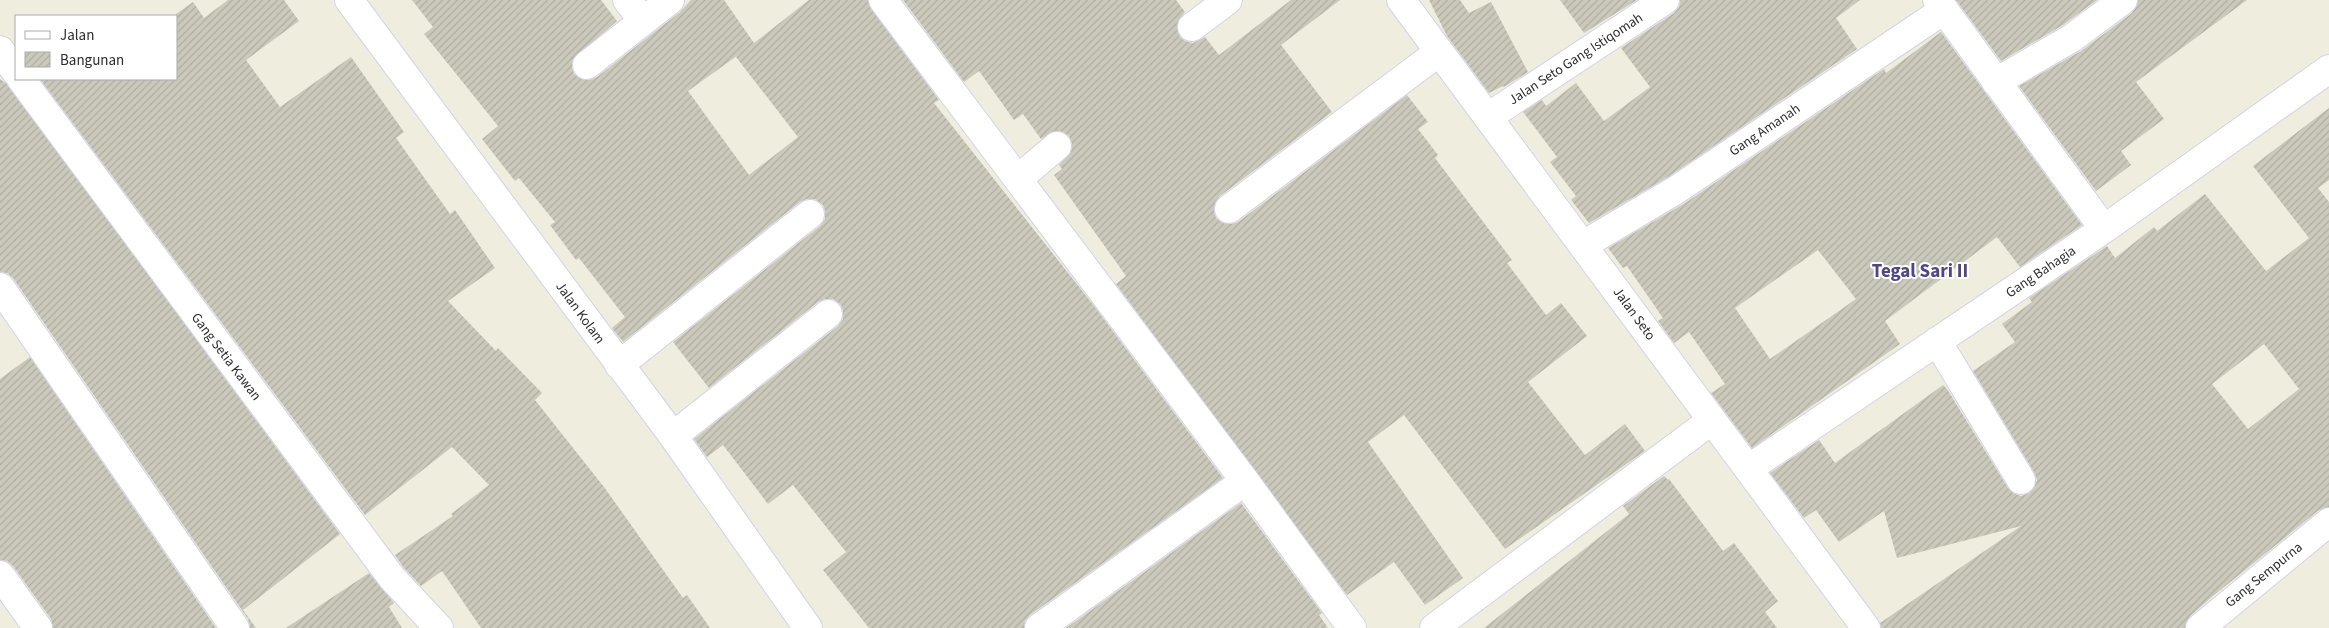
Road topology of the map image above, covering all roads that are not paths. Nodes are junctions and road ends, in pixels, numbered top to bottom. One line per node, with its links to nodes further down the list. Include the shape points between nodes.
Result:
1 (349, 0): 28 (street, Jalan Kolam)
2 (670, 0): 9 (street)
3 (883, 0): 20 (street)
4 (1228, 0): 10 (street)
5 (1401, 0): 12 (street, Jalan Seto)
6 (1665, 0): 18 (street, Jalan Seto Gang Istiqomah)
7 (2123, 0): 17 (street, via 2072,38)
8 (1940, 5): 17 (street); 24 (street, Gang Amanah, via 1676,190)
9 (635, 10): 13 (street)
10 (1192, 27)
11 (0, 50): 15 (street)
12 (1439, 52): 18 (street, Jalan Seto); 21 (street)
13 (588, 65)
14 (2329, 69): 23 (street, Gang Bahagia)
15 (15, 71)
16 (22, 80): 38 (street, Gang Setia Kawan, via 386,570)
17 (1996, 82): 23 (street)
18 (1488, 117): 24 (street, Jalan Seto)
19 (1057, 146): 20 (street)
20 (1018, 179): 33 (street)
21 (1228, 209)
22 (810, 214): 28 (street)
23 (2104, 229): 27 (street, Gang Bahagia)
24 (1583, 245): 29 (street, Jalan Seto)
25 (0, 287): 37 (street)
26 (828, 314): 30 (street)
27 (1937, 341): 31 (street, Gang Bahagia); 32 (street)
28 (619, 365): 30 (street, Jalan Kolam)
29 (1712, 420): 31 (street, Jalan Seto); 42 (street)
30 (673, 436): 39 (street, Jalan Kolam)
31 (1748, 469): 43 (street, Jalan Seto)
32 (2021, 480)
33 (1245, 481): 40 (street); 41 (street)
34 (2329, 522): 44 (street, Gang Sempurna)
35 (0, 575): 36 (street)
36 (38, 628)
37 (234, 628)
38 (439, 628)
39 (808, 628)
40 (1039, 628)
41 (1352, 628)
42 (1434, 628)
43 (1866, 628)
44 (2200, 628)

